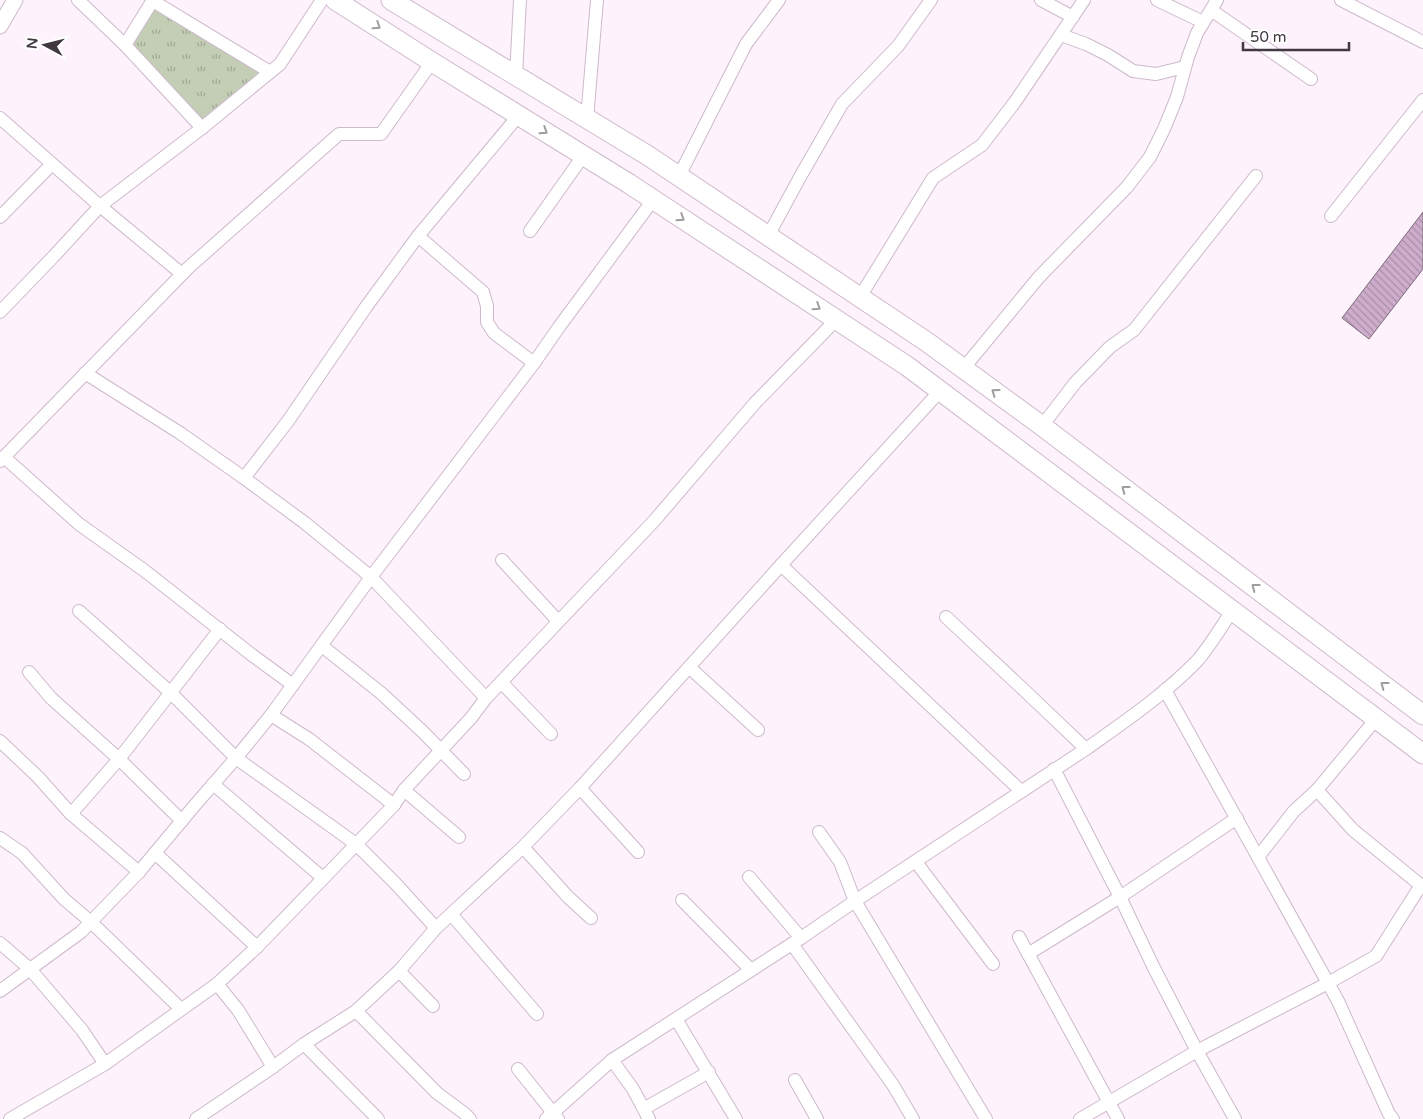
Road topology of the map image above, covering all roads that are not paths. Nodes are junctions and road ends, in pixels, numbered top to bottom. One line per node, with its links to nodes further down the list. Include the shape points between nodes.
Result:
1 (15, 0): 18 (street)
2 (78, 0): 21 (street)
3 (153, 0): 21 (street); 24 (street)
4 (322, 0): 24 (street, via 280,64)
5 (336, 0): 22 (main road, one-way to 22)
6 (392, 0): 25 (main road)
7 (520, 0): 25 (street)
8 (597, 0): 31 (street)
9 (779, 0): 35 (street, via 746,44)
10 (931, 0): 43 (street, via 898,46 842,104)
11 (1041, 0): 16 (street)
12 (1084, 0): 16 (street)
13 (1157, 0): 17 (street)
14 (1341, 0): 20 (street)
15 (1214, 5): 17 (street); 26 (street)
16 (1073, 17): 19 (street)
17 (1204, 22): 23 (street)
18 (0, 26)
19 (1061, 35): 23 (street, via 1108,55 1133,71 1156,74); 45 (street, via 982,145 933,178)
20 (1423, 42)
21 (125, 45): 32 (street)
22 (432, 62): 28 (main road); 44 (street, via 381,134 339,134)
23 (1185, 67): 49 (street, via 1174,105 1150,157 1127,187 1039,277)
24 (270, 72): 32 (street)
25 (516, 76): 28 (main road); 31 (main road)
26 (1311, 79)
27 (1423, 100): 39 (street)
28 (498, 102): 29 (main road)
29 (519, 114): 33 (main road, one-way to 33); 42 (street)
30 (0, 118): 34 (street)
31 (588, 119): 35 (main road)
32 (202, 128): 38 (street)
33 (583, 156): 37 (main road); 41 (street)
34 (52, 164): 38 (street); 40 (street)
35 (679, 176): 43 (main road)
36 (1256, 176): 52 (street, via 1134,330 1110,347 1075,382)
37 (653, 200): 47 (main road, one-way to 47); 48 (street)
38 (100, 206): 44 (street); 46 (street)
39 (1331, 216)
40 (0, 217)
41 (530, 232)
42 (418, 236): 48 (street, via 483,292 487,322 494,333); 54 (street)
43 (768, 236): 45 (main road)
44 (182, 274): 50 (street)
45 (860, 297): 49 (main road)
46 (0, 312)
47 (836, 320): 51 (main road); 61 (street, via 755,403 654,521)
48 (534, 362): 57 (street)
49 (963, 369): 52 (main road, one-way to 49)
50 (85, 373): 53 (street); 54 (street)
51 (940, 391): 56 (street); 59 (main road)
52 (1042, 426): 72 (main road, one-way to 52)
53 (2, 459): 62 (street, via 80,524)
54 (244, 478): 57 (street)
55 (502, 560): 61 (street)
56 (781, 564): 64 (street); 88 (street)
57 (371, 577): 63 (street); 70 (street)
58 (79, 611): 69 (street)
59 (1232, 611): 68 (street, via 1198,660); 73 (main road)
60 (946, 618): 77 (street)
61 (558, 621): 66 (street)
62 (220, 629): 67 (street); 69 (street)
63 (322, 646): 67 (street); 78 (street, via 381,693)
64 (689, 667): 74 (street); 85 (street)
65 (29, 672): 81 (street, via 51,698)
66 (501, 682): 70 (street); 75 (street)
67 (293, 685): 71 (street)
68 (1165, 690): 77 (street); 91 (street)
69 (170, 692): 80 (street); 81 (street)
70 (486, 698): 78 (street)
71 (271, 715): 80 (street); 89 (street, via 309,739)
72 (1423, 715)
73 (1376, 719): 79 (main road); 87 (street)
74 (758, 730)
75 (551, 734)
76 (0, 741): 90 (street)
77 (1086, 750): 82 (street)
78 (440, 751): 83 (street); 86 (street)
79 (1423, 754)
80 (236, 758): 84 (street); 96 (street)
81 (119, 759): 90 (street); 92 (street)
82 (1054, 769): 88 (street); 106 (street)
83 (464, 774)
84 (213, 784): 92 (street); 103 (street)
85 (580, 788): 97 (street); 98 (street)
86 (404, 790): 89 (street); 94 (street)
87 (1318, 790): 100 (street, via 1294,811); 105 (street, via 1353,830)
88 (1021, 791): 101 (street)
89 (394, 806): 96 (street)
90 (71, 814): 102 (street)
91 (1237, 818): 100 (street); 106 (street)
92 (182, 821): 99 (street)
93 (818, 832): 108 (street, via 840,862)
94 (459, 837)
95 (0, 838): 111 (street, via 22,853 64,899)
96 (356, 844): 103 (street); 112 (street)
97 (523, 847): 109 (street); 110 (street)
98 (638, 852)
99 (155, 853): 102 (street); 116 (street)
100 (1258, 857): 122 (street)
101 (916, 862): 108 (street); 118 (street)
102 (139, 872): 111 (street)
103 (323, 878): 116 (street)
104 (750, 878): 114 (street)
105 (1422, 886): 122 (street, via 1376,956)
106 (1120, 897): 117 (street); 131 (street)
107 (682, 900): 120 (street)
108 (855, 901): 114 (street); 148 (street)
109 (451, 914): 112 (street); 128 (street)
110 (591, 918)
111 (91, 922): 119 (street); 126 (street)
112 (436, 928): 121 (street)
113 (1019, 937): 117 (street)
114 (797, 941): 120 (street); 147 (street)
115 (0, 944): 119 (street)
116 (257, 947): 123 (street)
117 (1028, 954): 138 (street)
118 (993, 964)
119 (30, 969): 124 (street); 133 (street, via 82,1030)
120 (752, 970): 129 (street)
121 (399, 971): 125 (street); 127 (street)
122 (1328, 983): 131 (street); 152 (street)
123 (217, 984): 126 (street); 134 (street, via 238,1010)
124 (0, 991)
125 (433, 1006)
126 (181, 1010): 133 (street)
127 (356, 1011): 130 (street); 144 (street, via 437,1093)
128 (537, 1014)
129 (676, 1019): 132 (street); 136 (street)
130 (304, 1044): 134 (street); 143 (street)
131 (1197, 1051): 138 (street); 151 (street)
132 (612, 1060): 139 (street); 140 (street)
133 (105, 1064): 141 (street)
134 (273, 1067): 142 (street)
135 (518, 1069): 140 (street)
136 (709, 1072): 139 (street); 145 (street)
137 (795, 1080): 146 (street)
138 (1108, 1104): 149 (street); 150 (street)
139 (647, 1114)
140 (552, 1117)
141 (10, 1119)
142 (196, 1119)
143 (378, 1119)
144 (470, 1119)
145 (736, 1119)
146 (817, 1119)
147 (912, 1119)
148 (986, 1119)
149 (1080, 1119)
150 (1118, 1119)
151 (1235, 1119)
152 (1393, 1119)

